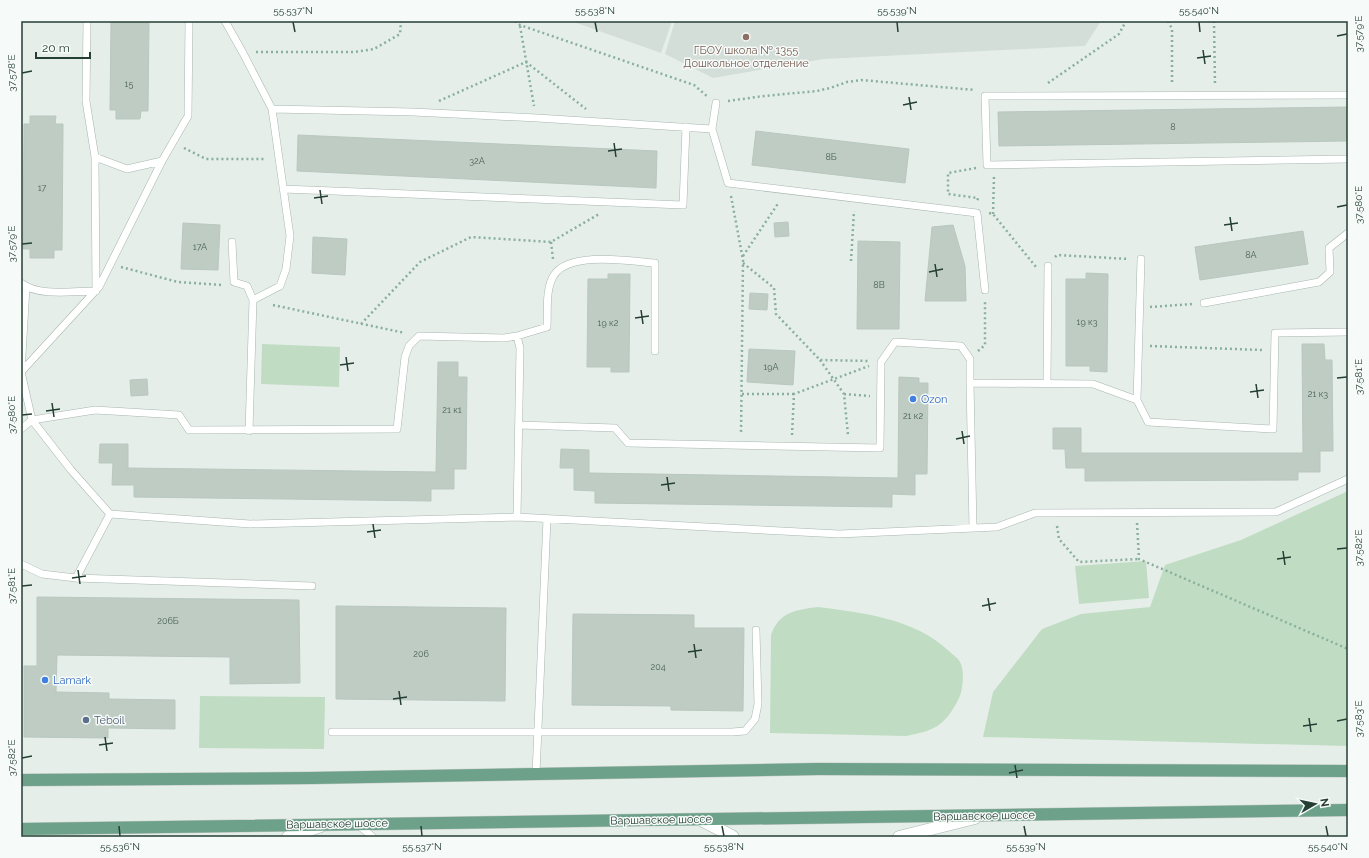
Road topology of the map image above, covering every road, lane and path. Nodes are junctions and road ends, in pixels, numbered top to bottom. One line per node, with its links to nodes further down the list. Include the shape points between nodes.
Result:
1 (87, 21): 25 (lane, via 86,101)
2 (189, 21): 24 (lane, via 188,116)
3 (225, 21): 10 (lane)
4 (401, 21): 10 (path, via 400,34 374,49 355,52)
5 (515, 21): 9 (path)
6 (1126, 21): 14 (path, via 1119,34)
7 (1168, 21): 15 (path, via 1172,29)
8 (1214, 21): 16 (path)
9 (520, 25): 11 (path); 17 (path, via 694,85)
10 (243, 52): 18 (lane)
11 (526, 62): 19 (path); 20 (path); 21 (path)
12 (1348, 95): 16 (lane)
13 (985, 96): 14 (lane); 17 (path, via 974,89 861,80 817,91); 29 (lane)
14 (1028, 96): 15 (lane)
15 (1172, 96): 16 (lane)
16 (1215, 96)
17 (716, 103): 23 (lane)
18 (272, 109): 19 (lane); 26 (lane)
19 (413, 112): 20 (lane)
20 (537, 118): 21 (lane)
21 (603, 122): 22 (lane)
22 (686, 127): 23 (lane); 34 (lane, via 683,205)
23 (712, 129): 30 (lane)
24 (173, 142): 26 (path, via 206,159); 28 (lane)
25 (95, 157): 28 (lane, via 127,169); 46 (lane)
26 (279, 159): 31 (lane)
27 (1348, 159): 29 (lane)
28 (162, 161): 46 (lane)
29 (991, 165): 35 (path, via 948,173 948,194 978,198); 36 (path)
30 (728, 183): 32 (lane); 39 (path)
31 (283, 189): 34 (lane); 47 (lane, via 290,236 286,268 280,286)
32 (787, 190): 33 (lane); 39 (path)
33 (854, 198): 35 (lane); 41 (path)
34 (618, 203): 50 (path, via 551,242 471,237 420,262)
35 (977, 212): 36 (path); 45 (lane)
36 (993, 214): 43 (path, via 1035,267)
37 (1348, 234): 48 (lane, via 1329,248 1330,272 1319,282)
38 (232, 242): 47 (lane, via 234,282 247,286)
39 (742, 256): 42 (path)
40 (1141, 259): 43 (path, via 1057,255); 49 (lane)
41 (852, 261)
42 (742, 263): 57 (path, via 774,288 776,314); 63 (path)
43 (1048, 266): 62 (lane)
44 (24, 285): 46 (lane, via 42,292); 59 (lane)
45 (985, 290): 56 (path, via 985,345)
46 (96, 291): 59 (lane)
47 (253, 300): 71 (lane)
48 (1204, 303): 49 (path)
49 (1140, 308): 53 (lane)
50 (361, 324)
51 (1348, 332): 54 (lane, via 1276,333)
52 (517, 336): 55 (lane, via 547,327 549,289 554,275 568,264 589,259 655,263); 69 (lane, via 520,348); 71 (lane, via 419,336 409,346 405,357 397,429)
53 (1139, 346): 54 (path); 67 (lane)
54 (1275, 350): 67 (lane, via 1273,429 1148,422)
55 (655, 351)
56 (970, 359): 58 (lane, via 961,346 895,342); 61 (lane)
57 (820, 360): 58 (path); 60 (path)
58 (881, 362): 60 (path); 66 (lane)
59 (21, 372): 68 (lane)
60 (833, 379): 64 (path); 65 (path)
61 (970, 384): 62 (lane); 81 (lane)
62 (1048, 384): 67 (lane, via 1093,384)
63 (742, 394): 64 (path); 72 (path)
64 (794, 394): 73 (path)
65 (844, 394): 66 (path); 74 (path)
66 (880, 397): 74 (lane, via 880,448)
67 (1137, 400)
68 (32, 420): 70 (lane); 71 (lane, via 95,410 179,415 189,430); 78 (lane)
69 (518, 425): 72 (lane, via 615,428 628,443); 79 (lane)
70 (21, 429)
71 (249, 431)
72 (741, 445): 73 (lane)
73 (792, 446): 74 (lane)
74 (849, 447)
75 (1348, 478): 77 (lane, via 1276,512)
76 (1056, 513): 77 (lane); 81 (lane, via 1034,513 997,527); 82 (path, via 1059,539 1079,562)
77 (1136, 513): 82 (path)
78 (110, 514): 79 (lane, via 250,524); 84 (lane)
79 (517, 517): 80 (lane)
80 (547, 519): 81 (lane, via 839,534); 89 (lane)
81 (972, 528)
82 (1139, 559): 87 (path)
83 (21, 564): 84 (lane, via 42,574)
84 (76, 578): 85 (lane)
85 (312, 586)
86 (756, 630): 89 (lane, via 758,704 755,719 745,731)
87 (1348, 649)
88 (332, 732): 89 (lane)
89 (538, 732): 91 (lane)
90 (1348, 771): 91 (main road, via 818,769)
91 (536, 774): 92 (main road)
92 (21, 780)
93 (1348, 810): 94 (main road, Варшавское шоссе)
94 (982, 816): 95 (main road, Варшавское шоссе); 103 (street)
95 (702, 820): 96 (main road, Варшавское шоссе); 102 (street)
96 (357, 823): 97 (main road, Варшавское шоссе); 101 (lane)
97 (326, 824): 98 (main road, Варшавское шоссе); 100 (street)
98 (21, 830): 99 (street)
99 (28, 837)
100 (288, 837)
101 (373, 837)
102 (733, 837)
103 (899, 837)

